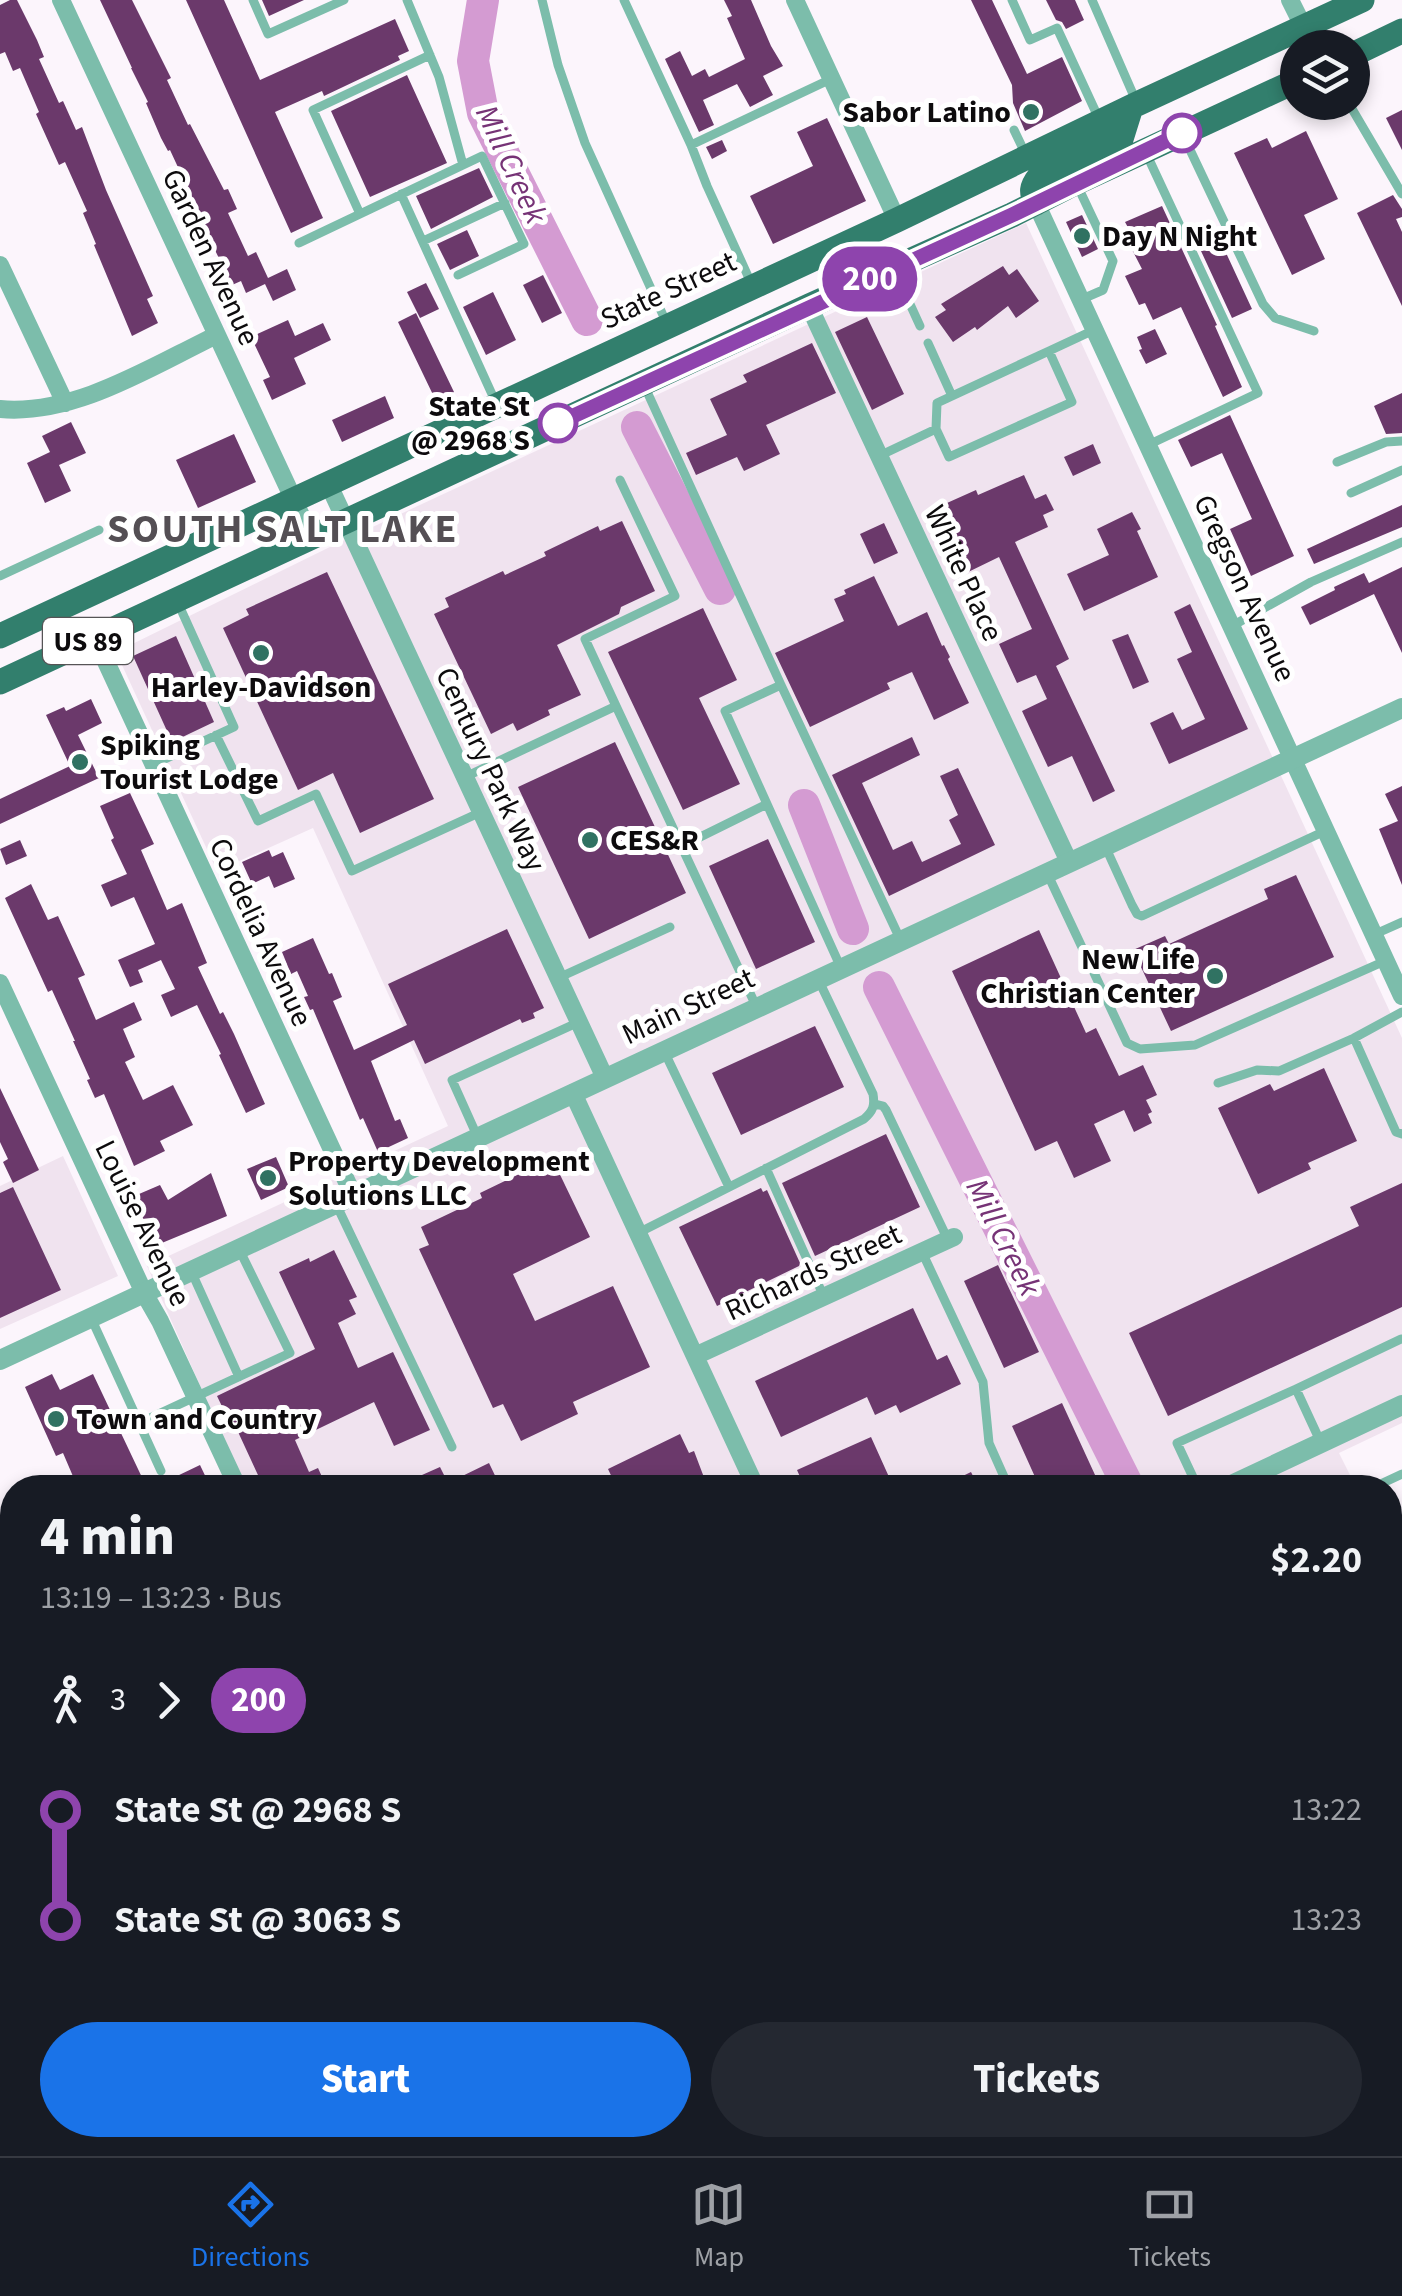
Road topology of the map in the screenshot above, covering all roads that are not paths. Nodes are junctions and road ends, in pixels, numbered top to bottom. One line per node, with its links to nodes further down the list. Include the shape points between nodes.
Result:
1 (61, 0): 48 (street, Garden Avenue)
2 (252, 0): 3 (lane, via 268,34)
3 (344, 0)
4 (407, 0): 17 (lane)
5 (542, 0): 44 (lane, via 585,142)
6 (624, 0): 25 (lane)
7 (795, 0): 18 (street)
8 (1012, 0): 22 (lane, via 1030,40 1057,28)
9 (1092, 0): 20 (lane)
10 (1290, 0): 12 (street)
11 (1362, 0): 13 (main road, State Street / US 89)
12 (1305, 30)
13 (1320, 30)
14 (1402, 32): 15 (main road)
15 (1370, 46)
16 (1280, 49): 20 (main road, State Street / US 89)
17 (430, 55): 28 (lane); 34 (lane, via 314,110)
18 (832, 79): 25 (lane); 35 (street)
19 (1280, 88): 24 (main road, US 89)
20 (1134, 105): 22 (main road, State Street / US 89); 33 (main road, via 1121,138 1039,178 1032,186)
21 (1359, 120): 31 (lane)
22 (1100, 122): 27 (main road, State Street / US 89)
23 (1014, 130): 27 (lane)
24 (1182, 133): 26 (main road, US 89); 47 (lane, via 1263,304 1275,318)
25 (691, 145): 41 (lane)
26 (1145, 150): 29 (main road, US 89); 58 (lane, via 1258,394)
27 (1027, 158): 35 (main road, State Street / US 89)
28 (462, 166): 30 (lane); 32 (lane, via 482,156)
29 (1076, 182): 33 (main road, US 89); 42 (lane, via 1112,261 1104,290)
30 (401, 194): 34 (lane); 36 (lane)
31 (1402, 194)
32 (506, 204): 36 (lane); 40 (lane, via 524,244)
33 (1036, 204): 39 (main road, US 89); 42 (street, Gregson Avenue)
34 (360, 214): 37 (lane)
35 (897, 220): 41 (main road, State Street / US 89)
36 (423, 241): 54 (lane)
37 (300, 243)
38 (0, 265): 53 (street)
39 (894, 268): 43 (main road, US 89); 45 (lane)
40 (458, 275)
41 (753, 286): 44 (main road, State Street / US 89)
42 (1080, 300): 46 (street, Gregson Avenue)
43 (809, 306): 51 (main road, US 89); 59 (street, White Place)
44 (668, 326): 54 (main road, State Street / US 89)
45 (920, 326)
46 (1094, 330): 50 (lane); 58 (street, Gregson Avenue)
47 (1314, 332)
48 (217, 335): 53 (street); 65 (street, Garden Avenue)
49 (928, 343): 52 (lane)
50 (1049, 351): 52 (lane); 56 (lane, via 1072,402 949,457)
51 (644, 383): 66 (main road, US 89); 76 (lane)
52 (952, 396): 56 (lane, via 937,403)
53 (65, 403): 55 (street)
54 (497, 406): 63 (main road, State Street / US 89)
55 (0, 408)
56 (936, 430): 59 (lane)
57 (1402, 441): 60 (lane)
58 (1148, 445): 72 (street, Gregson Avenue)
59 (879, 456): 88 (street, White Place)
60 (1337, 462)
61 (1402, 470): 64 (lane)
62 (620, 480): 77 (lane, via 675,596 585,639)
63 (328, 483): 65 (main road, State Street / US 89); 66 (street, Century Park Way)
64 (1351, 493)
65 (294, 499): 68 (street, Garden Avenue); 73 (main road, State Street / US 89)
66 (346, 522): 68 (main road, US 89); 82 (street, Century Park Way)
67 (98, 530): 70 (lane)
68 (311, 537): 71 (main road, US 89)
69 (1402, 542): 72 (lane)
70 (0, 576)
71 (177, 600): 74 (main road, US 89); 79 (lane, via 234,727)
72 (1232, 626): 80 (street, Gregson Avenue)
73 (0, 636)
74 (95, 638): 75 (main road, US 89); 81 (street, Cordelia Avenue)
75 (0, 682)
76 (781, 686): 83 (lane, via 725,711); 93 (lane)
77 (616, 706): 82 (lane); 86 (lane)
78 (1402, 708): 80 (street, Main Street)
79 (216, 736): 81 (lane); 84 (lane, via 258,821 316,794 352,871)
80 (1292, 760): 85 (street, Gregson Avenue); 87 (street, Main Street)
81 (153, 764): 113 (street, Cordelia Avenue)
82 (464, 776): 84 (street, Century Park Way)
83 (767, 804): 86 (lane); 95 (lane)
84 (481, 812): 96 (street, Century Park Way)
85 (1325, 831): 87 (lane, via 1142,916); 92 (street, Gregson Avenue)
86 (682, 846): 100 (lane)
87 (1105, 846): 88 (street, Main Street)
88 (1069, 862): 89 (street, Main Street)
89 (1047, 872): 93 (street, Main Street); 94 (lane, via 1127,1043 1140,1049 1195,1045)
90 (1402, 922): 92 (lane)
91 (670, 927): 96 (lane)
92 (1373, 935): 94 (street, Gregson Avenue)
93 (901, 940): 95 (street, Main Street)
94 (1385, 961): 99 (street, Gregson Avenue)
95 (841, 968): 97 (street, Main Street)
96 (558, 978): 102 (street, Century Park Way)
97 (818, 979): 100 (street, Main Street); 108 (lane)
98 (0, 983): 119 (street, Louise Avenue)
99 (1402, 996)
100 (757, 1008): 104 (street, Main Street)
101 (1402, 1012): 103 (lane)
102 (578, 1022): 105 (street, Century Park Way); 110 (lane, via 452,1080)
103 (1354, 1038): 106 (lane, via 1279,1071 1257,1070); 109 (lane)
104 (664, 1050): 105 (street, Main Street); 112 (lane)
105 (605, 1078): 107 (street, Main Street)
106 (1218, 1083)
107 (573, 1093): 110 (street, Main Street); 114 (street)
108 (874, 1104): 111 (lane, via 864,1118); 115 (lane, via 886,1110)
109 (1402, 1134)
110 (478, 1138): 113 (street, Main Street)
111 (766, 1168): 112 (lane); 120 (lane)
112 (729, 1187): 114 (lane)
113 (344, 1199): 116 (street, Main Street); 131 (lane)
114 (638, 1233): 123 (street)
115 (951, 1239): 117 (street, Richards Street)
116 (239, 1248): 118 (street, Main Street); 125 (lane, via 290,1354)
117 (922, 1252): 120 (street, Richards Street); 135 (lane, via 983,1382 988,1443)
118 (190, 1271): 119 (street, Main Street); 125 (lane)
119 (144, 1293): 121 (street, Main Street); 127 (street, Louise Avenue)
120 (824, 1298): 123 (street, Richards Street)
121 (91, 1318): 124 (street, Main Street); 129 (lane)
122 (1402, 1339): 126 (lane)
123 (696, 1356): 134 (street)
124 (0, 1360)
125 (239, 1377): 127 (lane)
126 (1296, 1389): 130 (lane); 136 (lane, via 1177,1443)
127 (196, 1397): 129 (lane); 133 (street, Louise Avenue)
128 (1402, 1405): 130 (street)
129 (139, 1423): 132 (lane)
130 (1321, 1442): 137 (street)
131 (452, 1447)
132 (161, 1470)
133 (232, 1475)
134 (750, 1475)
135 (1003, 1475)
136 (1192, 1475)
137 (1252, 1475)

